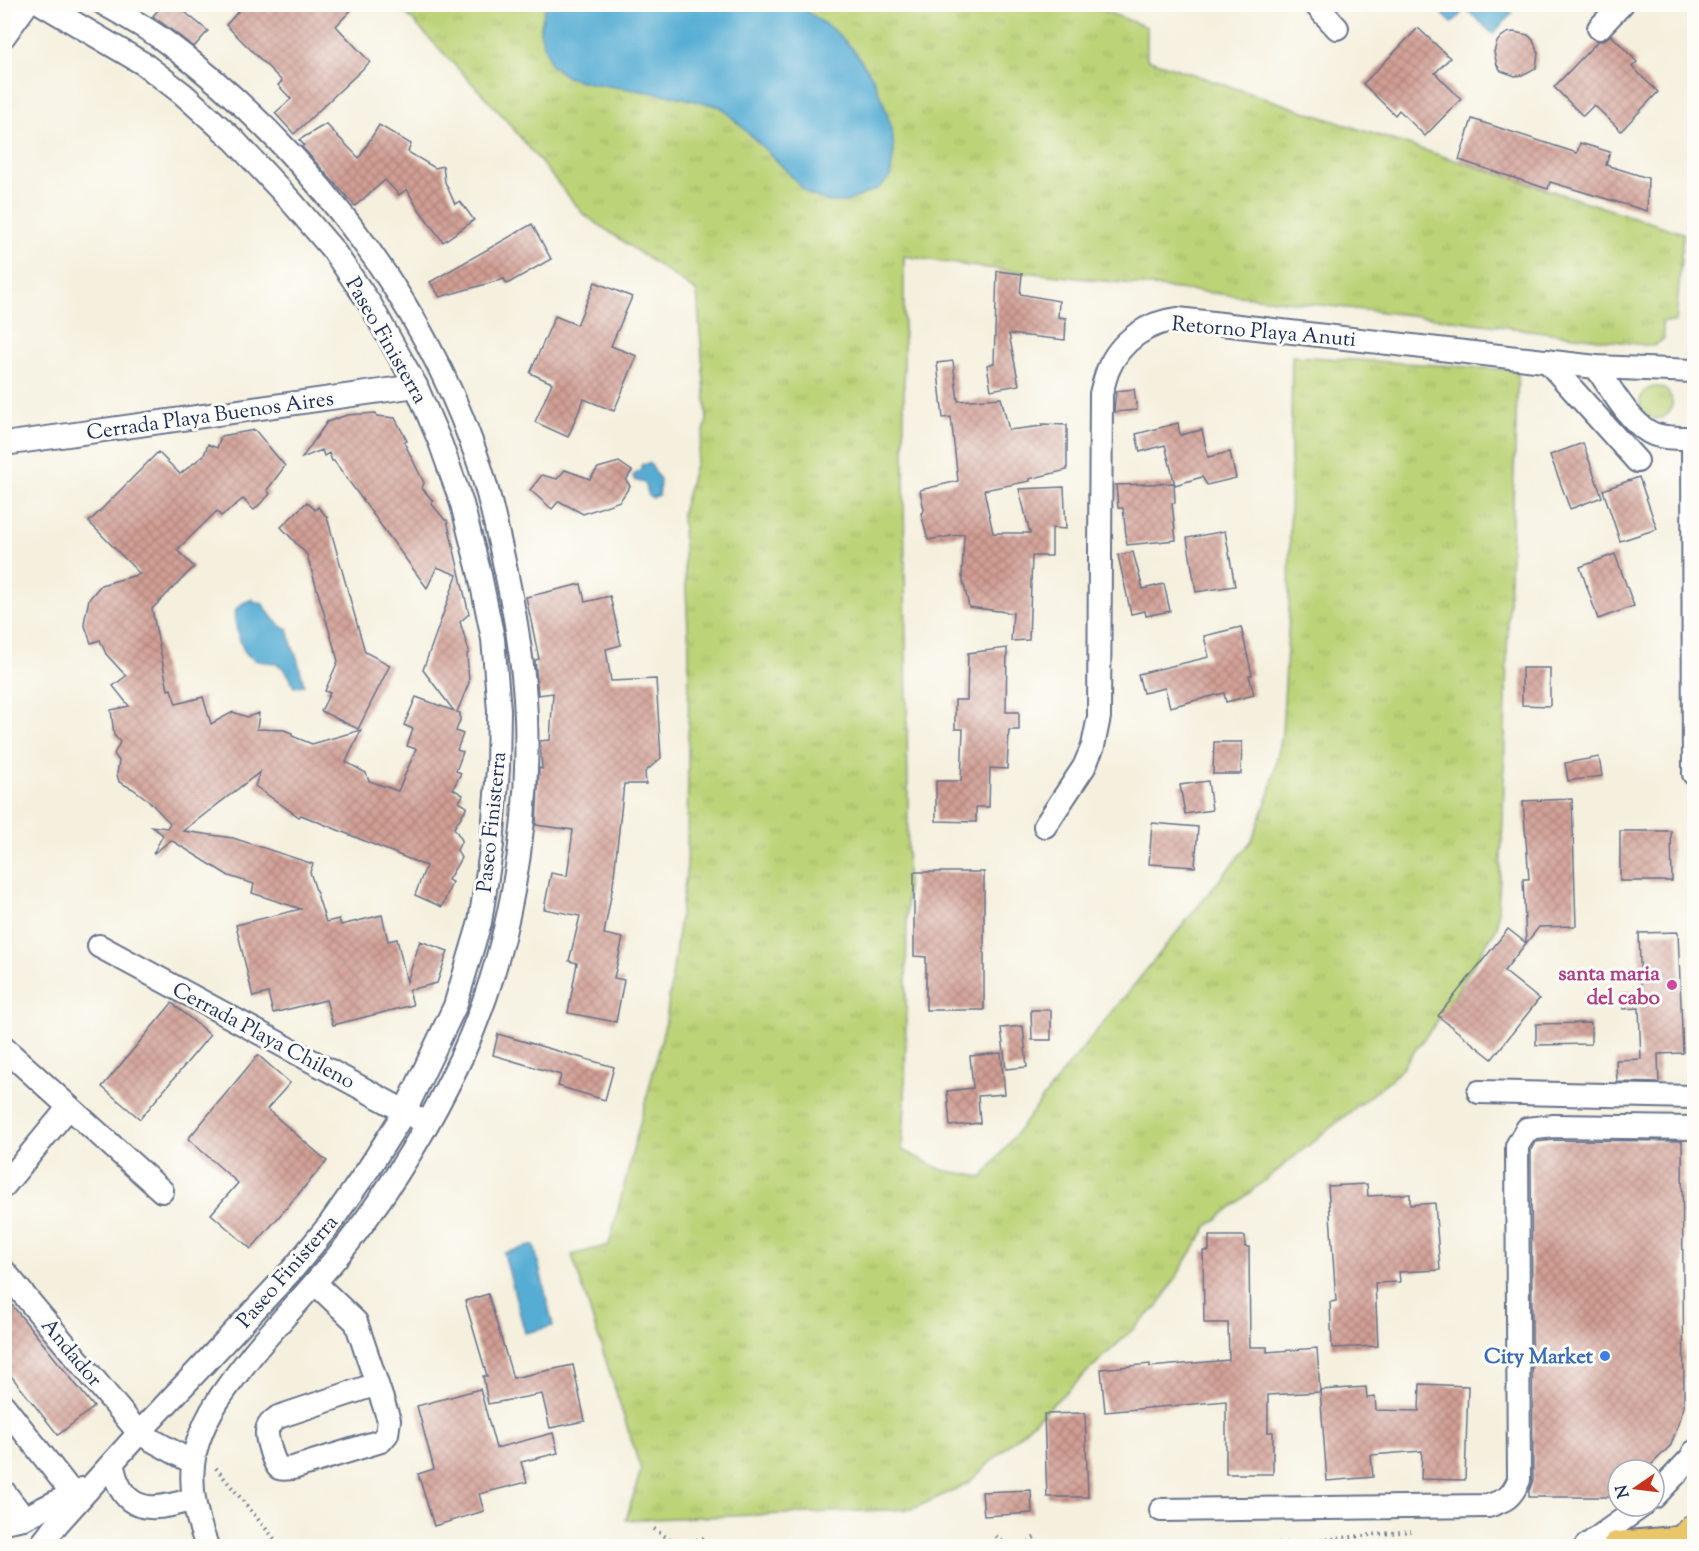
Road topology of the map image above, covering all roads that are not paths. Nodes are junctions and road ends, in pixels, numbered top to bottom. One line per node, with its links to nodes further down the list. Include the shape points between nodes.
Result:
1 (27, 4): 8 (street)
2 (42, 4): 10 (street, Paseo Finisterra)
3 (104, 4): 9 (street, Paseo Finisterra)
4 (1315, 4): 6 (street)
5 (1622, 4): 7 (street)
6 (1337, 28)
7 (1599, 28)
8 (4, 36)
9 (162, 39): 10 (street); 22 (street, Paseo Finisterra, via 256,118 327,195 413,317 473,445 494,516 514,614 526,718 524,801 512,901)
10 (144, 64): 14 (street, Paseo Finisterra, via 234,140 333,250 370,304)
11 (1547, 361): 12 (street, Retorno Playa Anuti); 17 (street); 19 (street, Retorno Playa Anuti, via 1178,319 1162,321 1132,338 1108,370 1101,394 1099,717 1084,767)
12 (1596, 367): 13 (street, Retorno Playa Anuti); 15 (street, via 1627,411 1650,432)
13 (1695, 371)
14 (416, 386): 16 (street, Cerrada Playa Buenos Aires); 21 (street, Paseo Finisterra, via 462,504 493,639 499,710 492,845 480,922)
15 (1694, 438): 18 (street)
16 (4, 444)
17 (1637, 461)
18 (1695, 774)
19 (1045, 826)
20 (99, 946): 27 (street, Cerrada Playa Chileno)
21 (455, 1006): 22 (street); 27 (street, Paseo Finisterra)
22 (480, 1014): 28 (street, Paseo Finisterra)
23 (4, 1048): 26 (street)
24 (1479, 1092): 25 (street)
25 (1695, 1097)
26 (69, 1107): 30 (street); 31 (street)
27 (405, 1111): 28 (street, Cerrada Playa Chileno); 36 (street, Paseo Finisterra, via 329,1225 293,1269)
28 (427, 1124): 33 (street, Paseo Finisterra, via 379,1200)
29 (1695, 1128): 45 (street, via 1554,1126 1527,1129 1520,1140 1518,1480 1514,1493 1506,1500 1488,1506)
30 (4, 1186)
31 (162, 1191)
32 (4, 1271): 36 (street, Andador)
33 (315, 1283): 34 (street, via 356,1322); 38 (street, Paseo Finisterra, via 215,1402)
34 (377, 1384): 34 (street, via 270,1423 267,1432 275,1464 279,1468 293,1468 381,1441 387,1434 389,1420)
35 (4, 1406): 43 (street)
36 (139, 1433): 38 (street); 39 (street, Paseo Finisterra)
37 (1695, 1452): 41 (street)
38 (194, 1453): 44 (street, Paseo Finisterra)
39 (112, 1464): 40 (street, Paseo Finisterra); 44 (street, via 124,1494 140,1506 155,1508)
40 (96, 1481): 43 (street); 49 (street, Paseo Finisterra)
41 (1666, 1484)
42 (4, 1492): 47 (street)
43 (73, 1494): 47 (street)
44 (193, 1499): 50 (street, Paseo Finisterra)
45 (1161, 1510)
46 (1625, 1518): 51 (street)
47 (14, 1520)
48 (1687, 1539): 52 (main road)
49 (40, 1546)
50 (207, 1546)
51 (1586, 1546)
52 (1617, 1546)

